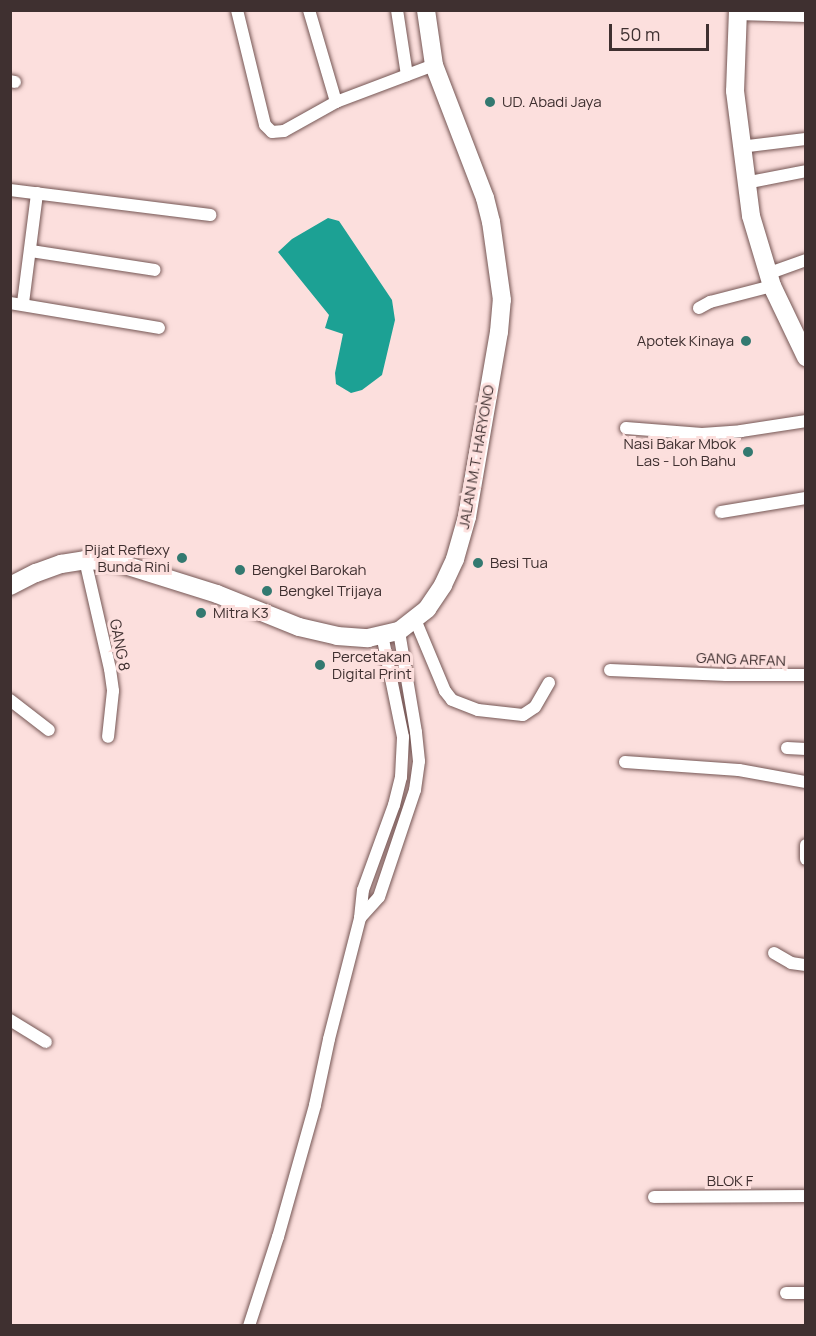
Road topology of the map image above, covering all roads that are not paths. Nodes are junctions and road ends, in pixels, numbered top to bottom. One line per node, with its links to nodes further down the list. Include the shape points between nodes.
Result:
1 (237, 10): 9 (street, via 265,125 272,132 284,131)
2 (309, 10): 9 (street)
3 (397, 10): 8 (street)
4 (426, 10): 7 (main road, JALAN M.T. HARYONO)
5 (738, 12): 6 (street); 11 (main road, via 735,91)
6 (806, 16)
7 (434, 65): 8 (street); 31 (main road, JALAN M.T. HARYONO, via 485,198 499,263 502,300 467,517 443,585 427,609)
8 (407, 75): 9 (street)
9 (336, 102)
10 (806, 139): 11 (street)
11 (740, 147): 13 (main road)
12 (806, 171): 13 (street)
13 (745, 183): 20 (main road)
14 (10, 190): 15 (street)
15 (37, 193): 16 (street); 17 (street)
16 (210, 215)
17 (31, 251): 19 (street); 21 (street)
18 (806, 260): 20 (street)
19 (155, 270)
20 (769, 280): 22 (street); 24 (main road)
21 (17, 303): 23 (street)
22 (699, 308)
23 (159, 328)
24 (806, 357)
25 (806, 421): 26 (street, via 702,434)
26 (626, 428)
27 (806, 498): 28 (street)
28 (722, 512)
29 (85, 560): 30 (main road, via 36,573); 32 (main road, via 115,562 156,573 299,627 337,636 368,638); 38 (street, GANG 8, via 113,691)
30 (10, 586)
31 (414, 617): 32 (main road, JALAN M.T. HARYONO); 35 (street, via 452,700 478,710 523,715 535,707)
32 (391, 633): 45 (street, via 403,764 394,805 363,890); 45 (street, via 416,732 419,761 415,790 379,897)
33 (610, 670): 34 (street, GANG ARFAN)
34 (806, 675)
35 (549, 684)
36 (10, 700): 37 (street)
37 (49, 730)
38 (108, 736)
39 (787, 748): 40 (street)
40 (806, 749)
41 (625, 762): 42 (street, via 739,770)
42 (806, 782)
43 (806, 845): 44 (street)
44 (806, 859)
45 (360, 918): 54 (street, via 312,1116)
46 (774, 953): 47 (street, via 791,963)
47 (806, 965)
48 (10, 1020): 49 (street)
49 (46, 1042)
50 (806, 1196): 51 (street, BLOK F)
51 (654, 1197)
52 (786, 1293): 53 (street)
53 (806, 1293)
54 (249, 1326)

